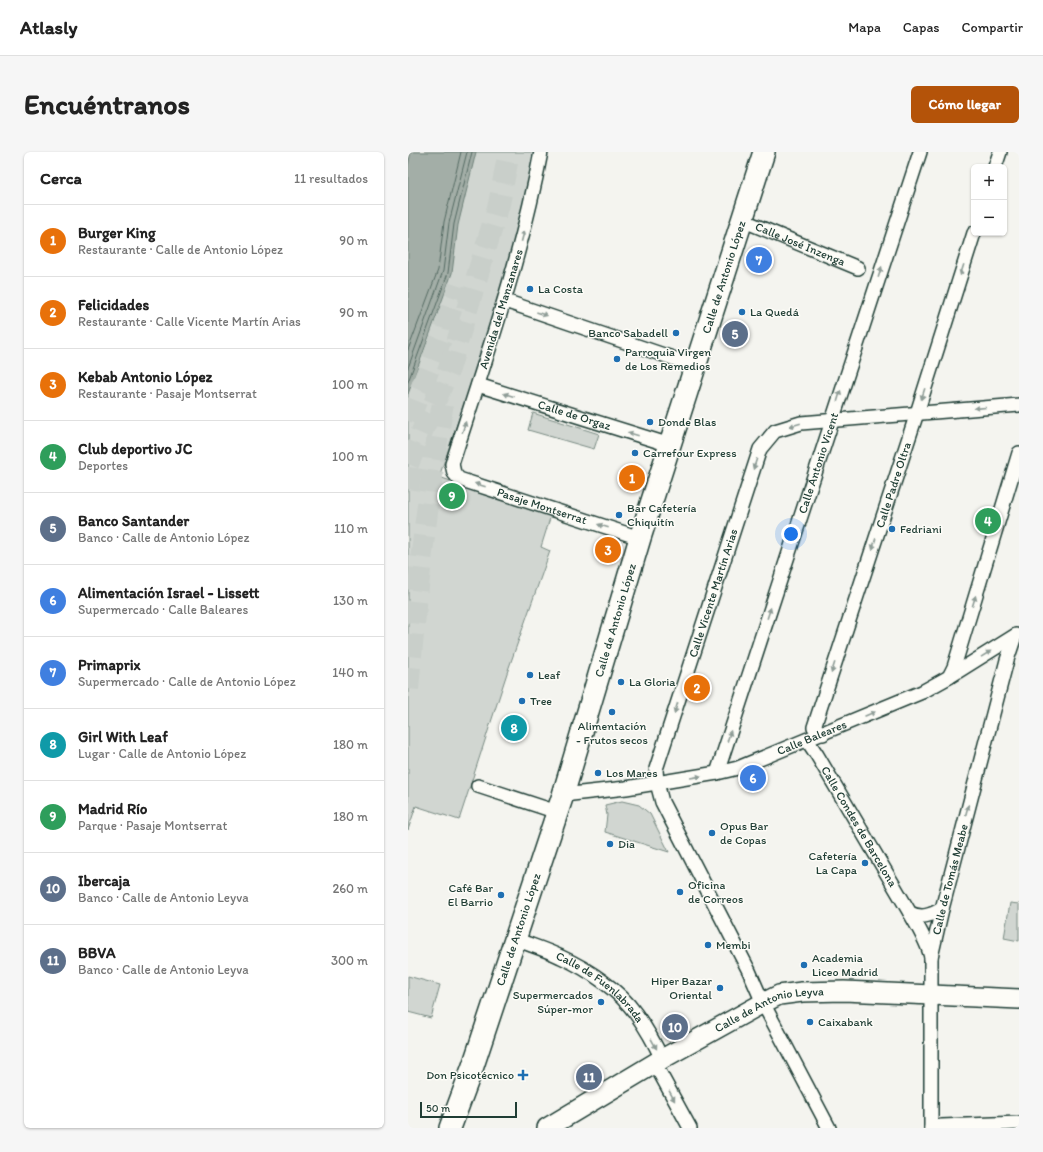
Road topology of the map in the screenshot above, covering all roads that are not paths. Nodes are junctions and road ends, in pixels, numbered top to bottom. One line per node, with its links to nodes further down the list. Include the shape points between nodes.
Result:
1 (541, 152): 9 (street, Avenida del Manzanares, one-way to 1, via 534,192)
2 (764, 152): 6 (main road, Calle de Antonio López)
3 (920, 152): 14 (street, Calle Antonio Vicent, one-way to 3)
4 (1000, 152): 5 (street)
5 (996, 164)
6 (742, 220): 8 (street, Calle José Inzenga); 10 (main road, Calle de Antonio López)
7 (973, 236): 13 (street, Calle Padre Oltra, one-way to 13)
8 (858, 268)
9 (505, 301): 10 (street, one-way to 10); 11 (street, Avenida del Manzanares)
10 (696, 366): 15 (main road, Calle de Antonio López)
11 (478, 385): 15 (street, Calle de Orgaz, one-way to 11); 17 (street, Avenida del Manzanares, one-way to 11)
12 (1019, 405): 13 (street, one-way to 13)
13 (917, 413): 14 (street); 21 (street, Calle Padre Oltra, one-way to 21, via 814,727)
14 (832, 420): 23 (street, Calle Antonio Vicent, one-way to 14); 24 (street, Calle Vicente Martín Arias, one-way to 24, via 800,423 775,431 760,449 656,769)
15 (670, 445): 18 (main road, Calle de Antonio López)
16 (1019, 453): 20 (street, one-way to 16, via 954,668)
17 (452, 464): 18 (street, Pasaje Montserrat, one-way to 17, via 460,479 454,473)
18 (640, 538): 26 (main road, Calle de Antonio López)
19 (1017, 635): 20 (street, Calle Baleares, one-way to 19); 27 (street, Calle de Tomás Meabe, one-way to 19, via 1006,660)
20 (949, 677): 21 (street, Calle Baleares, one-way to 20, via 922,692)
21 (823, 734): 22 (street, Calle Baleares)
22 (807, 740): 23 (street, Calle Baleares, via 738,768); 28 (street, Calle Condes de Barcelona)
23 (717, 773): 24 (street, Calle Baleares, one-way to 23)
24 (657, 783): 26 (street, Calle Baleares); 33 (street, Calle Vicente Martín Arias, via 662,802)
25 (478, 786): 26 (street)
26 (560, 803): 29 (main road, Calle de Antonio López)
27 (942, 909): 28 (street, via 922,916); 30 (street, Calle de Tomás Meabe)
28 (910, 913): 30 (street, Calle Condes de Barcelona)
29 (515, 939): 34 (street, Calle de Fuenlabrada, one-way to 34, via 560,956 609,987 636,1014 654,1043); 35 (main road, Calle de Antonio López)
30 (931, 957): 31 (street, Calle de Tomás Meabe)
31 (932, 995): 32 (main road, Calle de Antonio Leyva); 33 (main road, Calle de Antonio Leyva, via 802,992 779,995); 42 (street, Calle de Tomás Meabe)
32 (1019, 998)
33 (763, 1003): 34 (main road, Calle de Antonio Leyva); 41 (street, Calle Vicente Martín Arias)
34 (659, 1061): 39 (main road, Calle de Antonio Leyva); 40 (street, Calle de Fuenlabrada, one-way to 40)
35 (465, 1088): 37 (main road, Calle de Antonio López); 38 (main road, Calle de Antonio López)
36 (1019, 1123): 42 (street)
37 (450, 1128)
38 (467, 1128)
39 (547, 1128)
40 (690, 1128)
41 (829, 1128)
42 (931, 1128)

